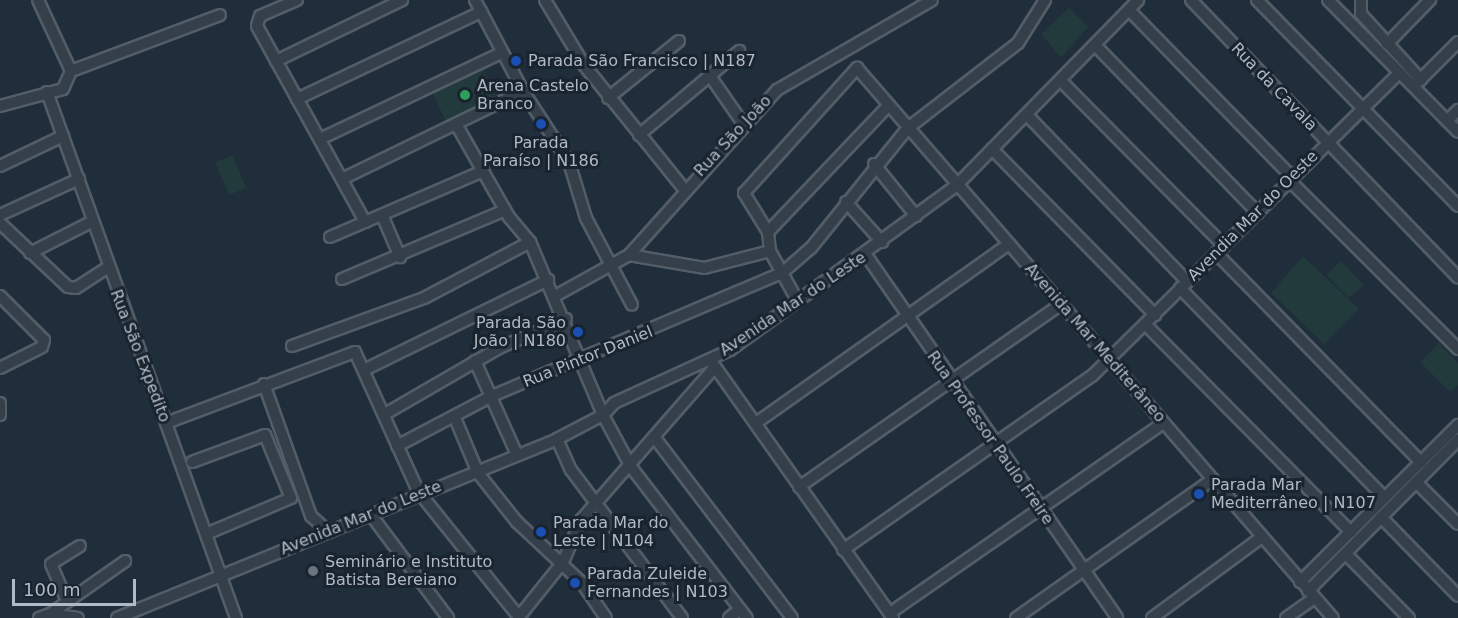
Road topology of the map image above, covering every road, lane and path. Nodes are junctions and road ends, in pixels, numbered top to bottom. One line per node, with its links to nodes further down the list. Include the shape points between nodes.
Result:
1 (38, 0): 24 (street)
2 (297, 0): 23 (street, via 260,16 257,26)
3 (402, 0): 23 (street)
4 (475, 0): 15 (street)
5 (545, 0): 31 (street)
6 (931, 0): 39 (street, Rua São João, via 859,46 791,79)
7 (1138, 0): 14 (street, Avenida Mar do Leste)
8 (1191, 0): 46 (street, Rua da Cavala)
9 (1257, 0): 35 (street)
10 (1328, 0): 25 (street)
11 (1361, 0): 19 (street, via 1361,14)
12 (1430, 0): 19 (street)
13 (1043, 1): 41 (street, Rua Pintor Daniel, via 1018,43)
14 (1129, 10): 20 (street, Avenida Mar do Leste); 53 (street)
15 (481, 12): 22 (street); 32 (street)
16 (220, 15): 24 (street)
17 (679, 41): 31 (street)
18 (1458, 42): 28 (street)
19 (1387, 44): 28 (street)
20 (1095, 45): 27 (street, Avenida Mar do Leste); 59 (street)
21 (739, 51): 26 (street)
22 (501, 53): 29 (street); 45 (street)
23 (276, 61): 32 (street)
24 (71, 71): 30 (street, via 63,89)
25 (1399, 73): 28 (street); 35 (street, Avendia Mar do Oeste)
26 (710, 76): 39 (street); 43 (street)
27 (1061, 81): 37 (street, Avenida Mar do Leste); 71 (street)
28 (1417, 83): 38 (street)
29 (523, 91): 40 (street); 77 (street, via 569,162 586,218)
30 (47, 92): 34 (street); 44 (street, Rua São Expedito)
31 (608, 98): 43 (street)
32 (297, 99): 45 (street)
33 (889, 105): 41 (street, Avenida Mar Mediterâneo); 66 (street); 66 (street, Avenida Mar Mediterâneo, via 856,68 744,191 744,198)
34 (0, 106)
35 (1363, 109): 46 (street, Avendia Mar do Oeste); 57 (street)
36 (1458, 111): 38 (street)
37 (1027, 115): 47 (street, Avenida Mar do Leste); 83 (street)
38 (1447, 121): 42 (street)
39 (742, 122): 55 (street, Rua São João)
40 (456, 124): 50 (street); 52 (street)
41 (908, 128): 48 (street, Rua Pintor Daniel); 54 (street, Avenida Mar Mediterâneo)
42 (1458, 132)
43 (639, 135): 55 (street)
44 (63, 136): 49 (street); 51 (street, Rua São Expedito)
45 (320, 139): 52 (street)
46 (1328, 143): 53 (street, Avendia Mar do Oeste); 80 (street, Rua da Cavala)
47 (992, 149): 54 (street, Avenida Mar do Leste); 89 (street)
48 (874, 164): 56 (street, Rua Pintor Daniel); 62 (street)
49 (0, 166)
50 (483, 171): 58 (street); 61 (street)
51 (79, 179): 60 (street); 63 (street, Rua São Expedito)
52 (342, 179): 64 (street)
53 (1292, 179): 59 (street, Avendia Mar do Oeste); 94 (street)
54 (957, 184): 62 (street, Avenida Mar do Leste); 70 (street, Avenida Mar Mediterâneo)
55 (684, 189): 74 (street, Rua São João)
56 (846, 202): 69 (street); 79 (street, Rua Pintor Daniel, via 811,248)
57 (1458, 206)
58 (505, 210): 68 (street); 76 (street)
59 (1258, 213): 71 (street, Avendia Mar do Oeste)
60 (0, 214)
61 (382, 215): 64 (street); 76 (street)
62 (916, 216): 69 (street, Avenida Mar do Leste)
63 (91, 222): 73 (street); 78 (street, Rua São Expedito)
64 (365, 222): 67 (street)
65 (0, 223): 73 (street)
66 (768, 231): 72 (street)
67 (330, 237)
68 (530, 242): 82 (street); 93 (street, via 424,298)
69 (882, 242): 75 (street, Avenida Mar do Leste)
70 (1009, 244): 87 (street, Avenida Mar Mediterâneo); 90 (street)
71 (1220, 250): 83 (street, Avendia Mar do Oeste); 118 (street)
72 (770, 251): 74 (street, via 704,268); 79 (street)
73 (30, 253): 78 (street, via 76,288)
74 (629, 255): 77 (street, Rua São João)
75 (866, 255): 86 (street, Avenida Mar do Leste); 90 (street, Rua Professor Paulo Freire)
76 (400, 257): 81 (street)
77 (610, 262): 85 (street, Rua São João); 88 (street)
78 (107, 268): 107 (street, Rua São Expedito)
79 (782, 273): 86 (street); 95 (street, Rua Pintor Daniel)
80 (1458, 278)
81 (342, 279)
82 (548, 280): 85 (street); 100 (street)
83 (1184, 284): 89 (street, Avendia Mar do Oeste); 125 (street)
84 (0, 296): 99 (street, via 44,340 42,347)
85 (555, 296): 91 (street)
86 (797, 300): 98 (street, Avenida Mar do Leste)
87 (1061, 304): 97 (street, Avenida Mar Mediterâneo); 101 (street)
88 (632, 305)
89 (1155, 315): 92 (street, Avendia Mar do Oeste)
90 (907, 317): 101 (street, Rua Professor Paulo Freire); 108 (street)
91 (566, 319): 95 (street); 96 (street)
92 (1145, 324): 97 (street, Avendia Mar do Oeste); 132 (street)
93 (292, 346)
94 (1458, 349)
95 (582, 359): 103 (street, Rua Pintor Daniel); 105 (street)
96 (475, 361): 103 (street); 104 (street)
97 (1110, 361): 109 (street, Avenida Mar Mediterâneo); 114 (street, Avendia Mar do Oeste)
98 (713, 364): 105 (street, Avenida Mar do Leste, via 614,403); 108 (street); 111 (street)
99 (0, 368)
100 (366, 369): 102 (street, via 351,351); 104 (street)
101 (950, 380): 114 (street, Rua Professor Paulo Freire); 123 (street)
102 (264, 384): 107 (street); 131 (street, via 311,516)
103 (492, 396): 106 (street, Rua Pintor Daniel); 116 (street)
104 (385, 414): 115 (street)
105 (603, 415): 112 (street, Avenida Mar do Leste); 119 (street)
106 (455, 418): 115 (street, Rua Pintor Daniel); 120 (street)
107 (166, 423): 133 (street, Rua São Expedito)
108 (756, 423): 123 (street)
109 (1163, 423): 121 (street, Avenida Mar Mediterâneo); 127 (street)
110 (1458, 425): 118 (street)
111 (656, 438): 119 (street); 157 (street)
112 (557, 439): 116 (street, Avenida Mar do Leste); 126 (street)
113 (1458, 440): 122 (street)
114 (995, 446): 127 (street, Rua Professor Paulo Freire); 136 (street, Avendia Mar do Oeste)
115 (397, 447): 124 (street)
116 (517, 455): 120 (street, Avenida Mar do Leste)
117 (192, 462): 133 (street, via 265,435 291,498)
118 (1420, 462): 125 (street)
119 (631, 467): 126 (street); 146 (street)
120 (478, 473): 124 (street, Avenida Mar do Leste); 139 (street, via 517,522)
121 (1213, 478): 134 (street, Avenida Mar Mediterâneo); 140 (street)
122 (1416, 482): 129 (street); 130 (street)
123 (799, 487): 136 (street)
124 (418, 492): 128 (street, Avenida Mar do Leste); 153 (street)
125 (1385, 498): 132 (street)
126 (596, 504): 139 (street, via 580,520); 155 (street)
127 (1039, 511): 140 (street, Rua Professor Paulo Freire); 148 (street)
128 (371, 515): 131 (street, Avenida Mar do Leste); 152 (street)
129 (1381, 517): 137 (street); 144 (street)
130 (1458, 524)
131 (329, 532): 141 (street, Avenida Mar do Leste)
132 (1351, 532): 142 (street)
133 (206, 534): 141 (street, Rua São Expedito)
134 (1263, 537): 142 (street, Avenida Mar Mediterâneo); 160 (street)
135 (80, 546): 145 (street, via 51,564)
136 (843, 550): 148 (street)
137 (1346, 554): 143 (street); 163 (street)
138 (125, 561): 145 (street)
139 (563, 562): 153 (street); 154 (street)
140 (1083, 572): 158 (street); 159 (street, Rua Professor Paulo Freire)
141 (221, 576): 150 (street, Avenida Mar do Leste); 151 (street, Rua São Expedito)
142 (1300, 582): 143 (street, Avenida Mar Mediterâneo)
143 (1311, 594): 161 (street); 162 (street, Avenida Mar Mediterâneo)
144 (1458, 596)
145 (68, 601): 147 (street)
146 (744, 613): 156 (street)
147 (45, 616): 149 (street)
148 (891, 616)
149 (78, 618)
150 (117, 618)
151 (236, 618)
152 (448, 618)
153 (519, 618)
154 (606, 618)
155 (682, 618)
156 (729, 618)
157 (792, 618)
158 (1016, 618)
159 (1117, 618)
160 (1152, 618)
161 (1286, 618)
162 (1333, 618)
163 (1410, 618)

